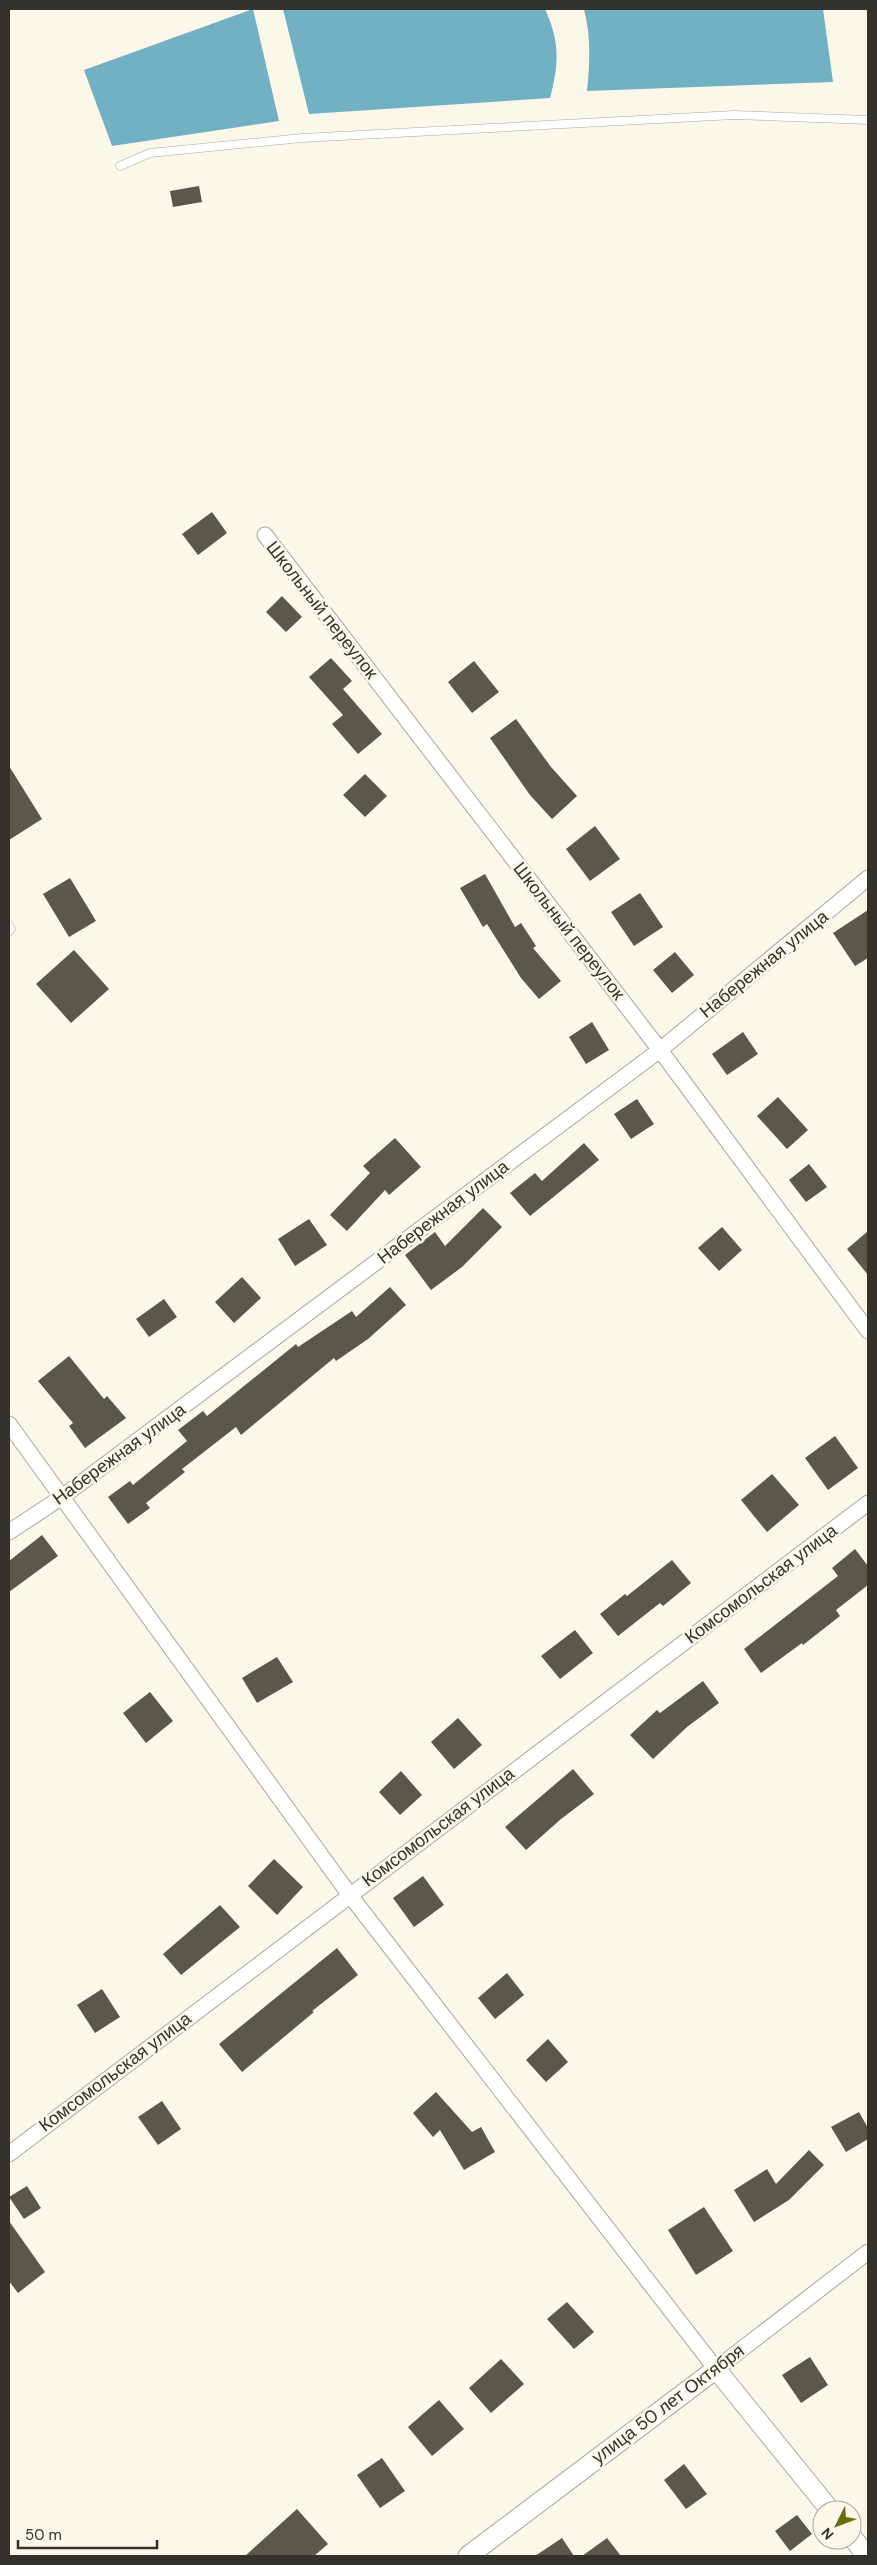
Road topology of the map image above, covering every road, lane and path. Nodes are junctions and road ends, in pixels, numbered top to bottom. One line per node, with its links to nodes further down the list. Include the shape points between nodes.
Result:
1 (868, 120): 2 (lane, via 734,115 302,138 150,153)
2 (120, 166)
3 (265, 535): 7 (street, Школьный переулок)
4 (868, 878): 7 (street, Набережная улица)
5 (9, 925): 6 (lane)
6 (9, 931)
7 (660, 1050): 8 (street, Школьный переулок); 10 (street, Набережная улица)
8 (868, 1331)
9 (9, 1424): 10 (street)
10 (62, 1497): 12 (street, Набережная улица); 13 (street)
11 (868, 1504): 13 (street, Комсомольская улица)
12 (9, 1532)
13 (349, 1894): 14 (street, Комсомольская улица); 16 (street)
14 (9, 2154)
15 (868, 2252): 16 (street, улица 50 лет Октября)
16 (716, 2369): 17 (street); 18 (street, улица 50 лет Октября)
17 (822, 2500)
18 (468, 2556)

